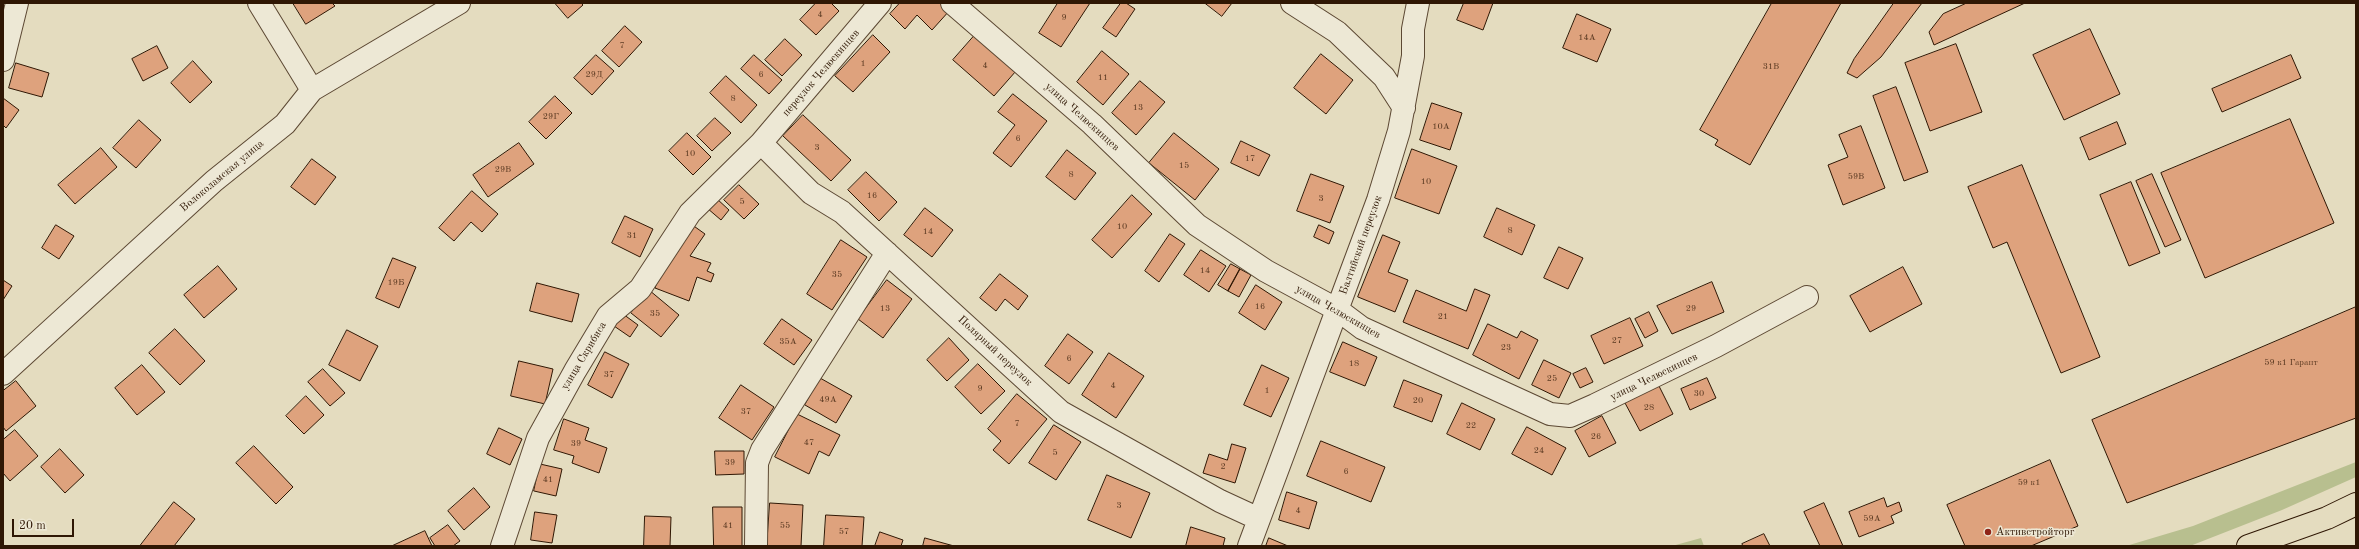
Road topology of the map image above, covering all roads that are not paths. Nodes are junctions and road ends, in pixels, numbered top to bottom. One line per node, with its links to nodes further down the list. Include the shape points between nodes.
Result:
1 (17, 3): 8 (street)
2 (258, 3): 9 (street)
3 (459, 3): 9 (street, Волоколамская улица)
4 (880, 3): 11 (street, переулок Челюскинцев)
5 (952, 3): 14 (street, улица Челюскинцев, via 1092,124 1197,225 1266,271)
6 (1292, 3): 10 (street, via 1337,32 1384,77)
7 (1418, 3): 10 (street, Балтийский переулок, via 1413,29 1413,56)
8 (3, 60)
9 (312, 90): 15 (street, Волоколамская улица, via 285,124 214,181)
10 (1404, 108): 14 (street, Балтийский переулок, via 1378,200)
11 (761, 143): 12 (street, Полярный переулок, via 811,193 842,212); 18 (street, улица Скрибиса, via 690,213 640,289 608,316 538,438)
12 (887, 253): 17 (street, Полярный переулок, via 1061,412); 19 (street, via 762,450 758,463)
13 (1807, 297): 14 (street, улица Челюскинцев, via 1716,346 1570,416 1550,414 1362,328)
14 (1338, 310): 17 (street, Балтийский переулок)
15 (3, 374)
16 (2356, 504): 21 (main road, via 2327,518)
17 (1258, 520): 20 (street, Балтийский переулок)
18 (502, 546)
19 (756, 546)
20 (1249, 546)
21 (2248, 546)

